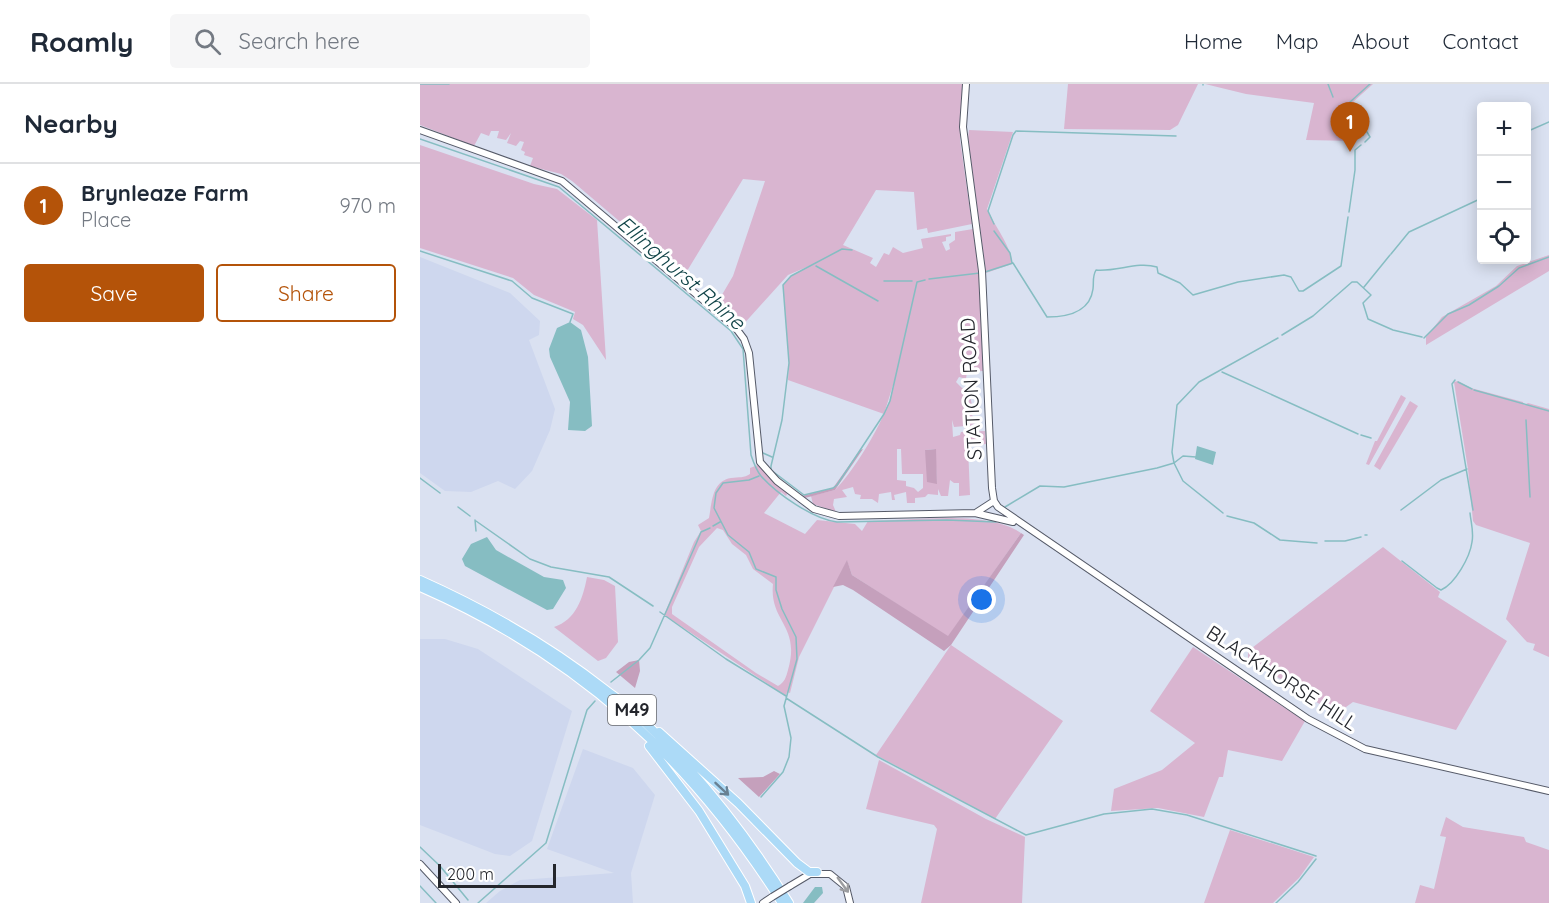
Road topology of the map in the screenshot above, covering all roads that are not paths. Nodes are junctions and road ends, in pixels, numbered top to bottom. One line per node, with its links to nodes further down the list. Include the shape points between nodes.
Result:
1 (966, 84): 3 (main road, STATION ROAD, via 963,127 982,273)
2 (420, 130): 4 (main road, via 562,181 735,327 749,353 760,462 777,481 814,509 826,514 865,516)
3 (994, 501): 4 (main road); 5 (main road)
4 (975, 513): 5 (main road)
5 (1025, 527): 10 (main road, BLACKHORSE HILL, via 1308,719 1353,745)
6 (420, 580): 9 (highway, M49, via 506,622)
7 (420, 587): 8 (highway, M49, via 505,629)
8 (610, 701): 14 (highway, M49, via 699,811 746,886); 16 (highway, M49, via 707,798)
9 (631, 709): 12 (highway, M49, one-way to 12, via 684,752 797,863 809,872); 17 (highway, M49, via 714,795)
10 (1549, 791)
11 (420, 864): 13 (main road)
12 (817, 872): 15 (main road, bridge); 18 (main road, one-way to 18, via 843,882)
13 (456, 903)
14 (752, 903)
15 (763, 903)
16 (782, 903)
17 (789, 903)
18 (850, 903)

